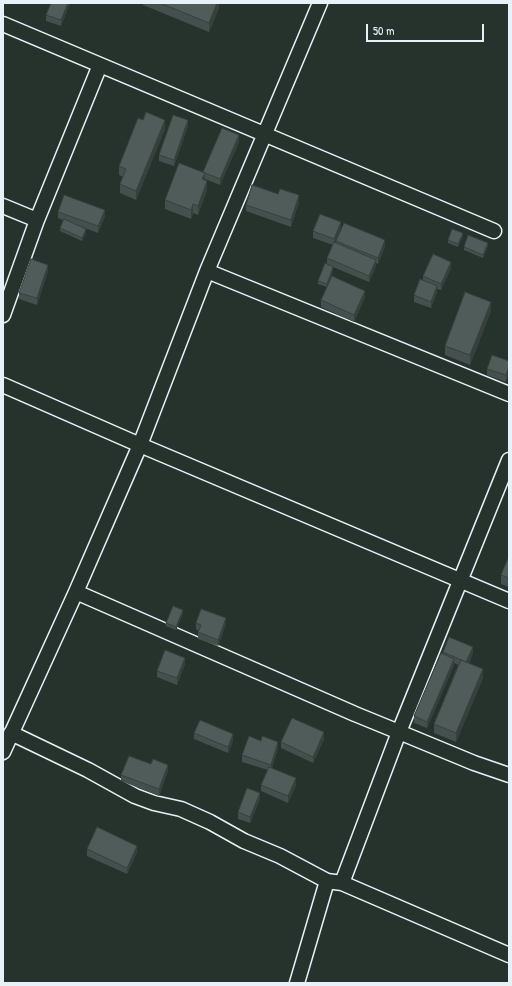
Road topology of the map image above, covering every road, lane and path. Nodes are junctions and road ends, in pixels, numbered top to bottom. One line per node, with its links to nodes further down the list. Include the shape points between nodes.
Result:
1 (320, 3): 4 (street)
2 (3, 24): 3 (street)
3 (100, 65): 4 (street); 6 (street)
4 (264, 133): 7 (street); 8 (street)
5 (3, 206): 6 (street)
6 (37, 220): 9 (street)
7 (494, 231)
8 (207, 271): 11 (street); 12 (street)
9 (3, 315)
10 (3, 385): 12 (street)
11 (509, 394)
12 (140, 445): 14 (street); 15 (street)
13 (509, 460): 14 (street)
14 (460, 579): 16 (street); 17 (street)
15 (76, 592): 17 (street); 18 (street)
16 (509, 601)
17 (399, 732): 20 (street); 22 (street)
18 (11, 733): 19 (street); 21 (street, via 135,796 181,809)
19 (3, 752)
20 (509, 775)
21 (327, 881): 22 (street); 24 (street)
22 (342, 883): 23 (street)
23 (509, 955)
24 (297, 983)

